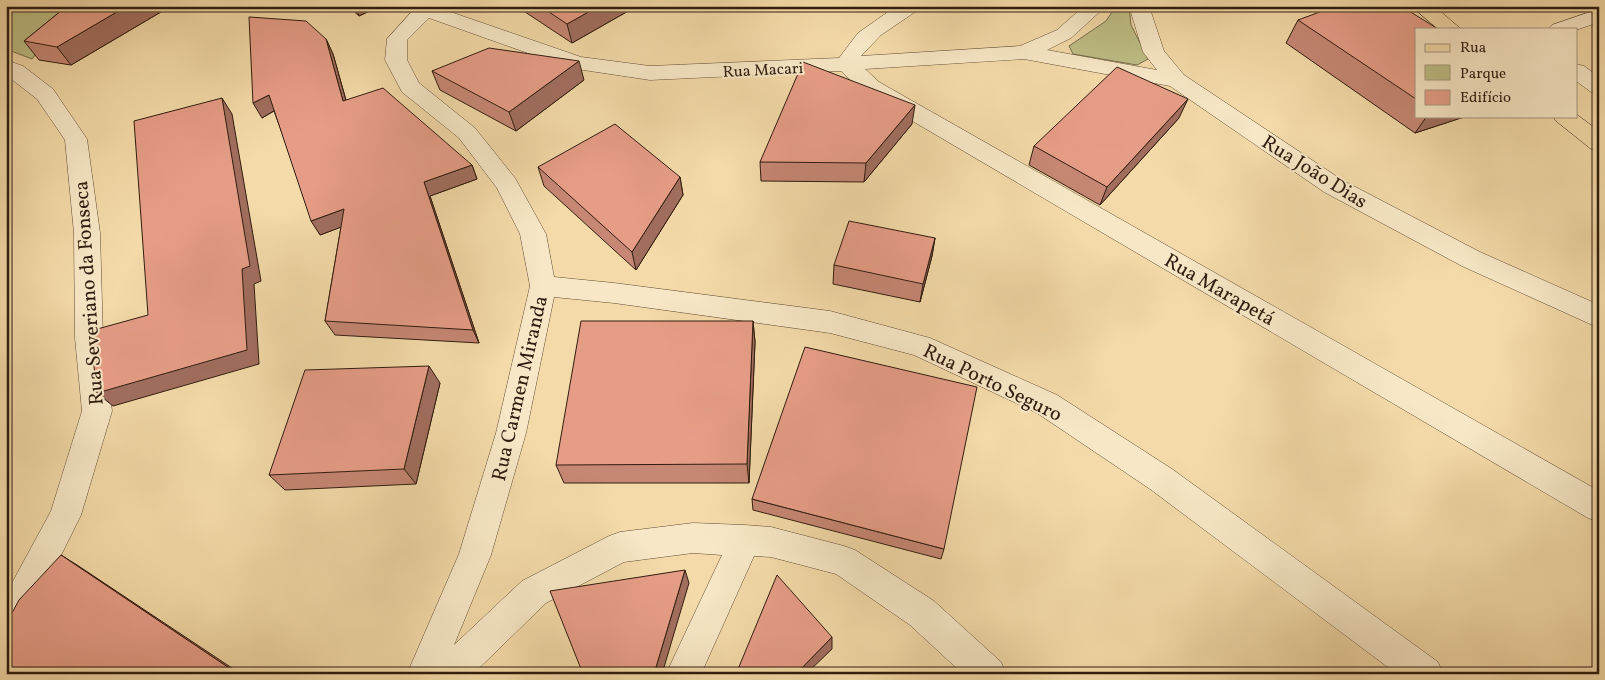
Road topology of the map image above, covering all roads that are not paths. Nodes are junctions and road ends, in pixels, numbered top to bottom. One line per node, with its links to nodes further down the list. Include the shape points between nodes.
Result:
1 (911, 6): 10 (street, via 868,34 852,50)
2 (1096, 6): 9 (street, Rua Macari, via 1064,34)
3 (1139, 6): 13 (street, via 1154,52)
4 (1421, 6): 7 (main road)
5 (428, 8): 10 (street, Rua Macari, via 578,63 650,73); 17 (street, Rua Carmen Miranda, via 397,39 396,60 410,87 467,133 507,184 534,234)
6 (1599, 15): 8 (street)
7 (1450, 28)
8 (1562, 28)
9 (1024, 52): 10 (street, Rua Macari); 13 (street, Rua João Dias)
10 (846, 64): 19 (street, Rua Marapetá, via 871,87)
11 (6, 68): 21 (street, Rua Severiano da Fonseca, via 45,94 76,139 87,233 89,338 98,411 65,515 17,608)
12 (1578, 72): 14 (street)
13 (1176, 80): 18 (street, Rua João Dias, via 1333,186 1471,259)
14 (1599, 87)
15 (1567, 118): 16 (main road)
16 (1599, 143)
17 (543, 286): 22 (street, Rua Carmen Miranda, via 511,432 476,555); 26 (street, Rua Porto Seguro, via 614,292 830,322 920,346 1047,404 1161,479)
18 (1599, 317)
19 (1599, 508)
20 (745, 540): 23 (street, via 693,538 620,547 534,592); 24 (street); 25 (street, via 771,542 844,561 922,613)
21 (6, 619)
22 (424, 674)
23 (448, 674)
24 (683, 674)
25 (989, 674)
26 (1426, 674)

